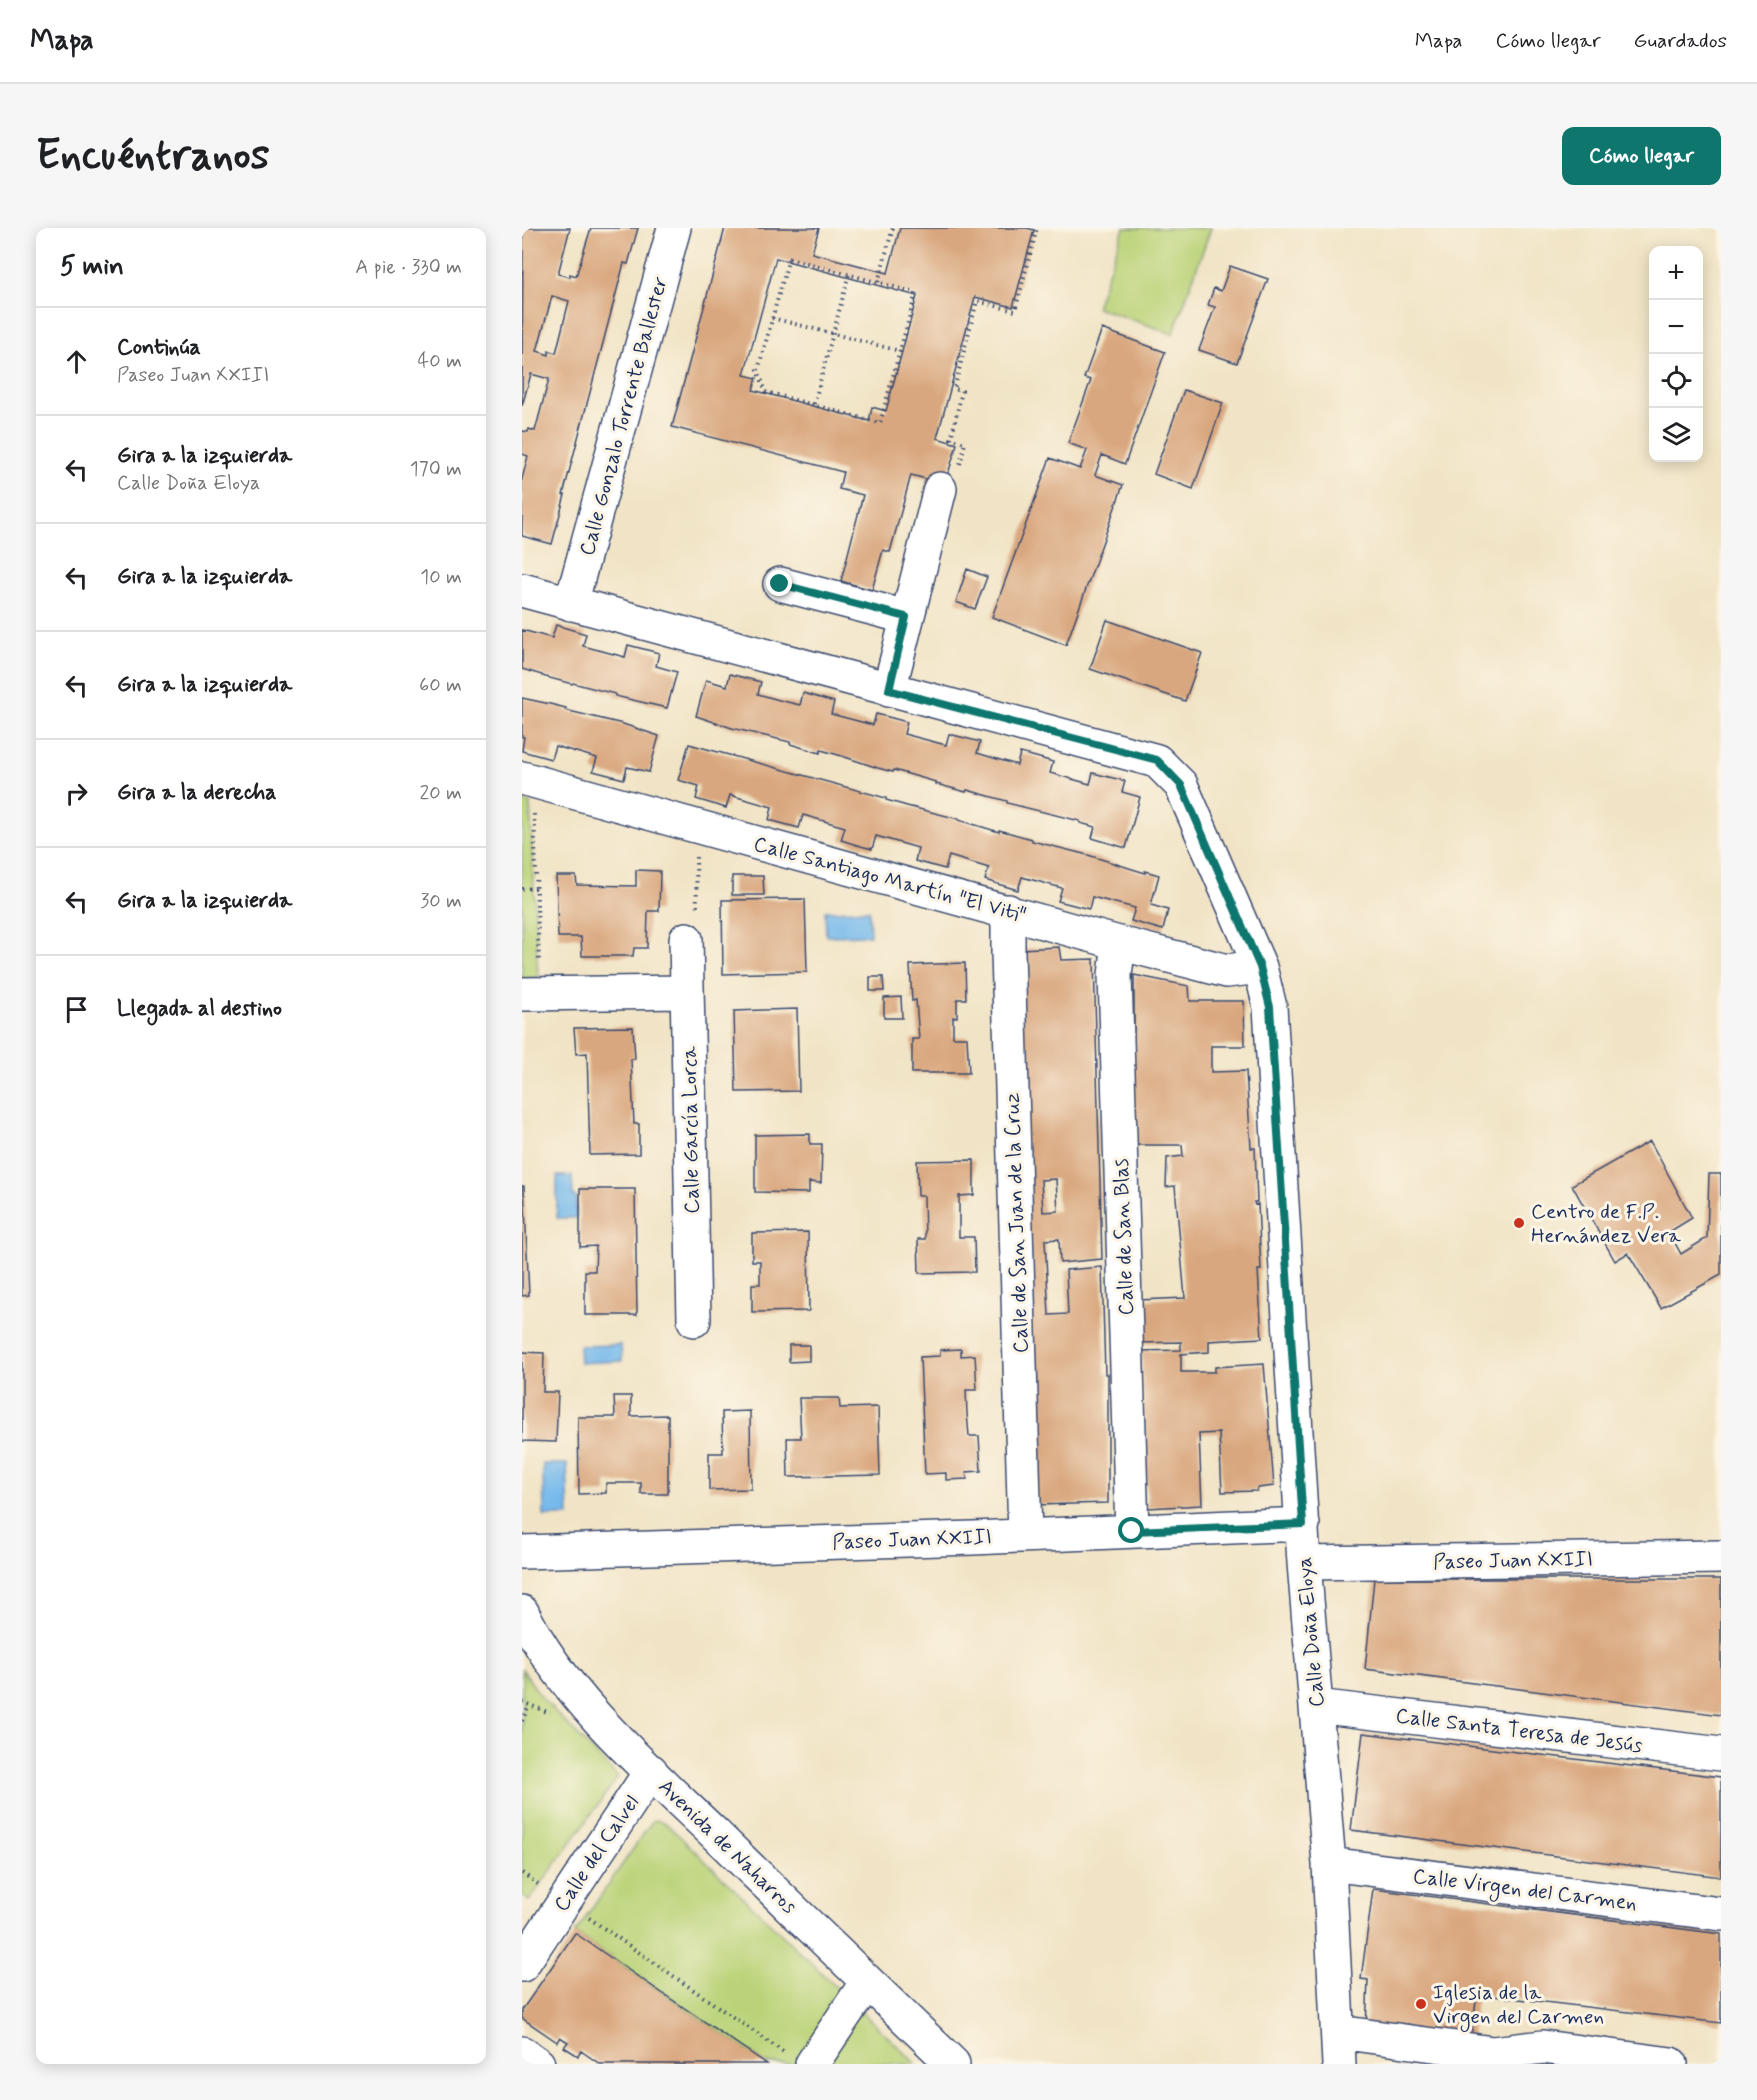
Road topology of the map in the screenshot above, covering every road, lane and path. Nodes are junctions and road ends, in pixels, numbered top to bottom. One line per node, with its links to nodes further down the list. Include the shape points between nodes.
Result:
1 (674, 228): 13 (street, Calle Gonzalo Torrente Ballester)
2 (893, 228): 5 (path)
3 (1037, 228): 10 (path, via 1015,311 977,301 954,389 962,391 951,439 965,443 952,493)
4 (849, 274): 5 (path); 6 (path, via 789,258); 7 (path)
5 (878, 282): 8 (path, via 916,293)
6 (772, 318): 7 (path); 9 (path, via 758,370 766,392)
7 (833, 334): 8 (path); 9 (path)
8 (900, 351): 9 (path, via 880,423)
9 (814, 405)
10 (940, 489): 14 (street)
11 (780, 584): 14 (street)
12 (522, 590): 13 (street)
13 (571, 604): 15 (street)
14 (906, 617): 15 (street)
15 (889, 690): 23 (street, Calle Doña Eloya, via 1157,760 1181,785)
16 (529, 780): 17 (street, Calle Santiago Martín "El Viti"); 18 (path)
17 (699, 827): 20 (street, Calle Santiago Martín "El Viti"); 21 (path, via 695,844 698,924)
18 (536, 888): 19 (path); 25 (path)
19 (522, 889)
20 (1008, 911): 22 (street, Calle Santiago Martín "El Viti"); 29 (street, Calle de San Juan de la Cruz)
21 (686, 939): 24 (street, Calle García Lorca)
22 (1119, 943): 23 (street, Calle Santiago Martín "El Viti", via 1227,971); 28 (street, Calle de San Blas, via 1115,975)
23 (1260, 967): 27 (street, Calle Doña Eloya, via 1270,1007)
24 (687, 992): 25 (street); 26 (street, Calle García Lorca)
25 (531, 994)
26 (694, 1320)
27 (1303, 1524): 28 (street, Paseo Juan XXIII); 32 (street, Calle Doña Eloya)
28 (1132, 1531): 29 (street, Paseo Juan XXIII)
29 (1025, 1535): 30 (street, Paseo Juan XXIII)
30 (522, 1552)
31 (1721, 1557): 32 (street, Paseo Juan XXIII)
32 (1304, 1563): 36 (street, Calle Doña Eloya)
33 (522, 1612): 40 (street, Avenida de Naharros, via 568,1683)
34 (522, 1702): 35 (path)
35 (530, 1705): 37 (path); 38 (path)
36 (1316, 1706): 39 (street, Calle Santa Teresa de Jesús); 41 (street, Calle Doña Eloya)
37 (555, 1714)
38 (522, 1721)
39 (1721, 1754)
40 (651, 1771): 43 (street, Calle del Calvel); 46 (street, Avenida de Naharros)
41 (1329, 1864): 44 (street, Calle Virgen del Carmen); 47 (street, Calle Doña Eloya)
42 (522, 1873): 43 (path)
43 (564, 1901): 45 (street, Calle del Calvel); 49 (path)
44 (1721, 1914)
45 (522, 1965)
46 (867, 1982): 49 (street); 51 (street, Avenida de Naharros)
47 (1338, 2048): 52 (street, via 1493,2053 1543,2048)
48 (522, 2053): 50 (street)
49 (801, 2061)
50 (538, 2064)
51 (953, 2064)
52 (1671, 2064)

